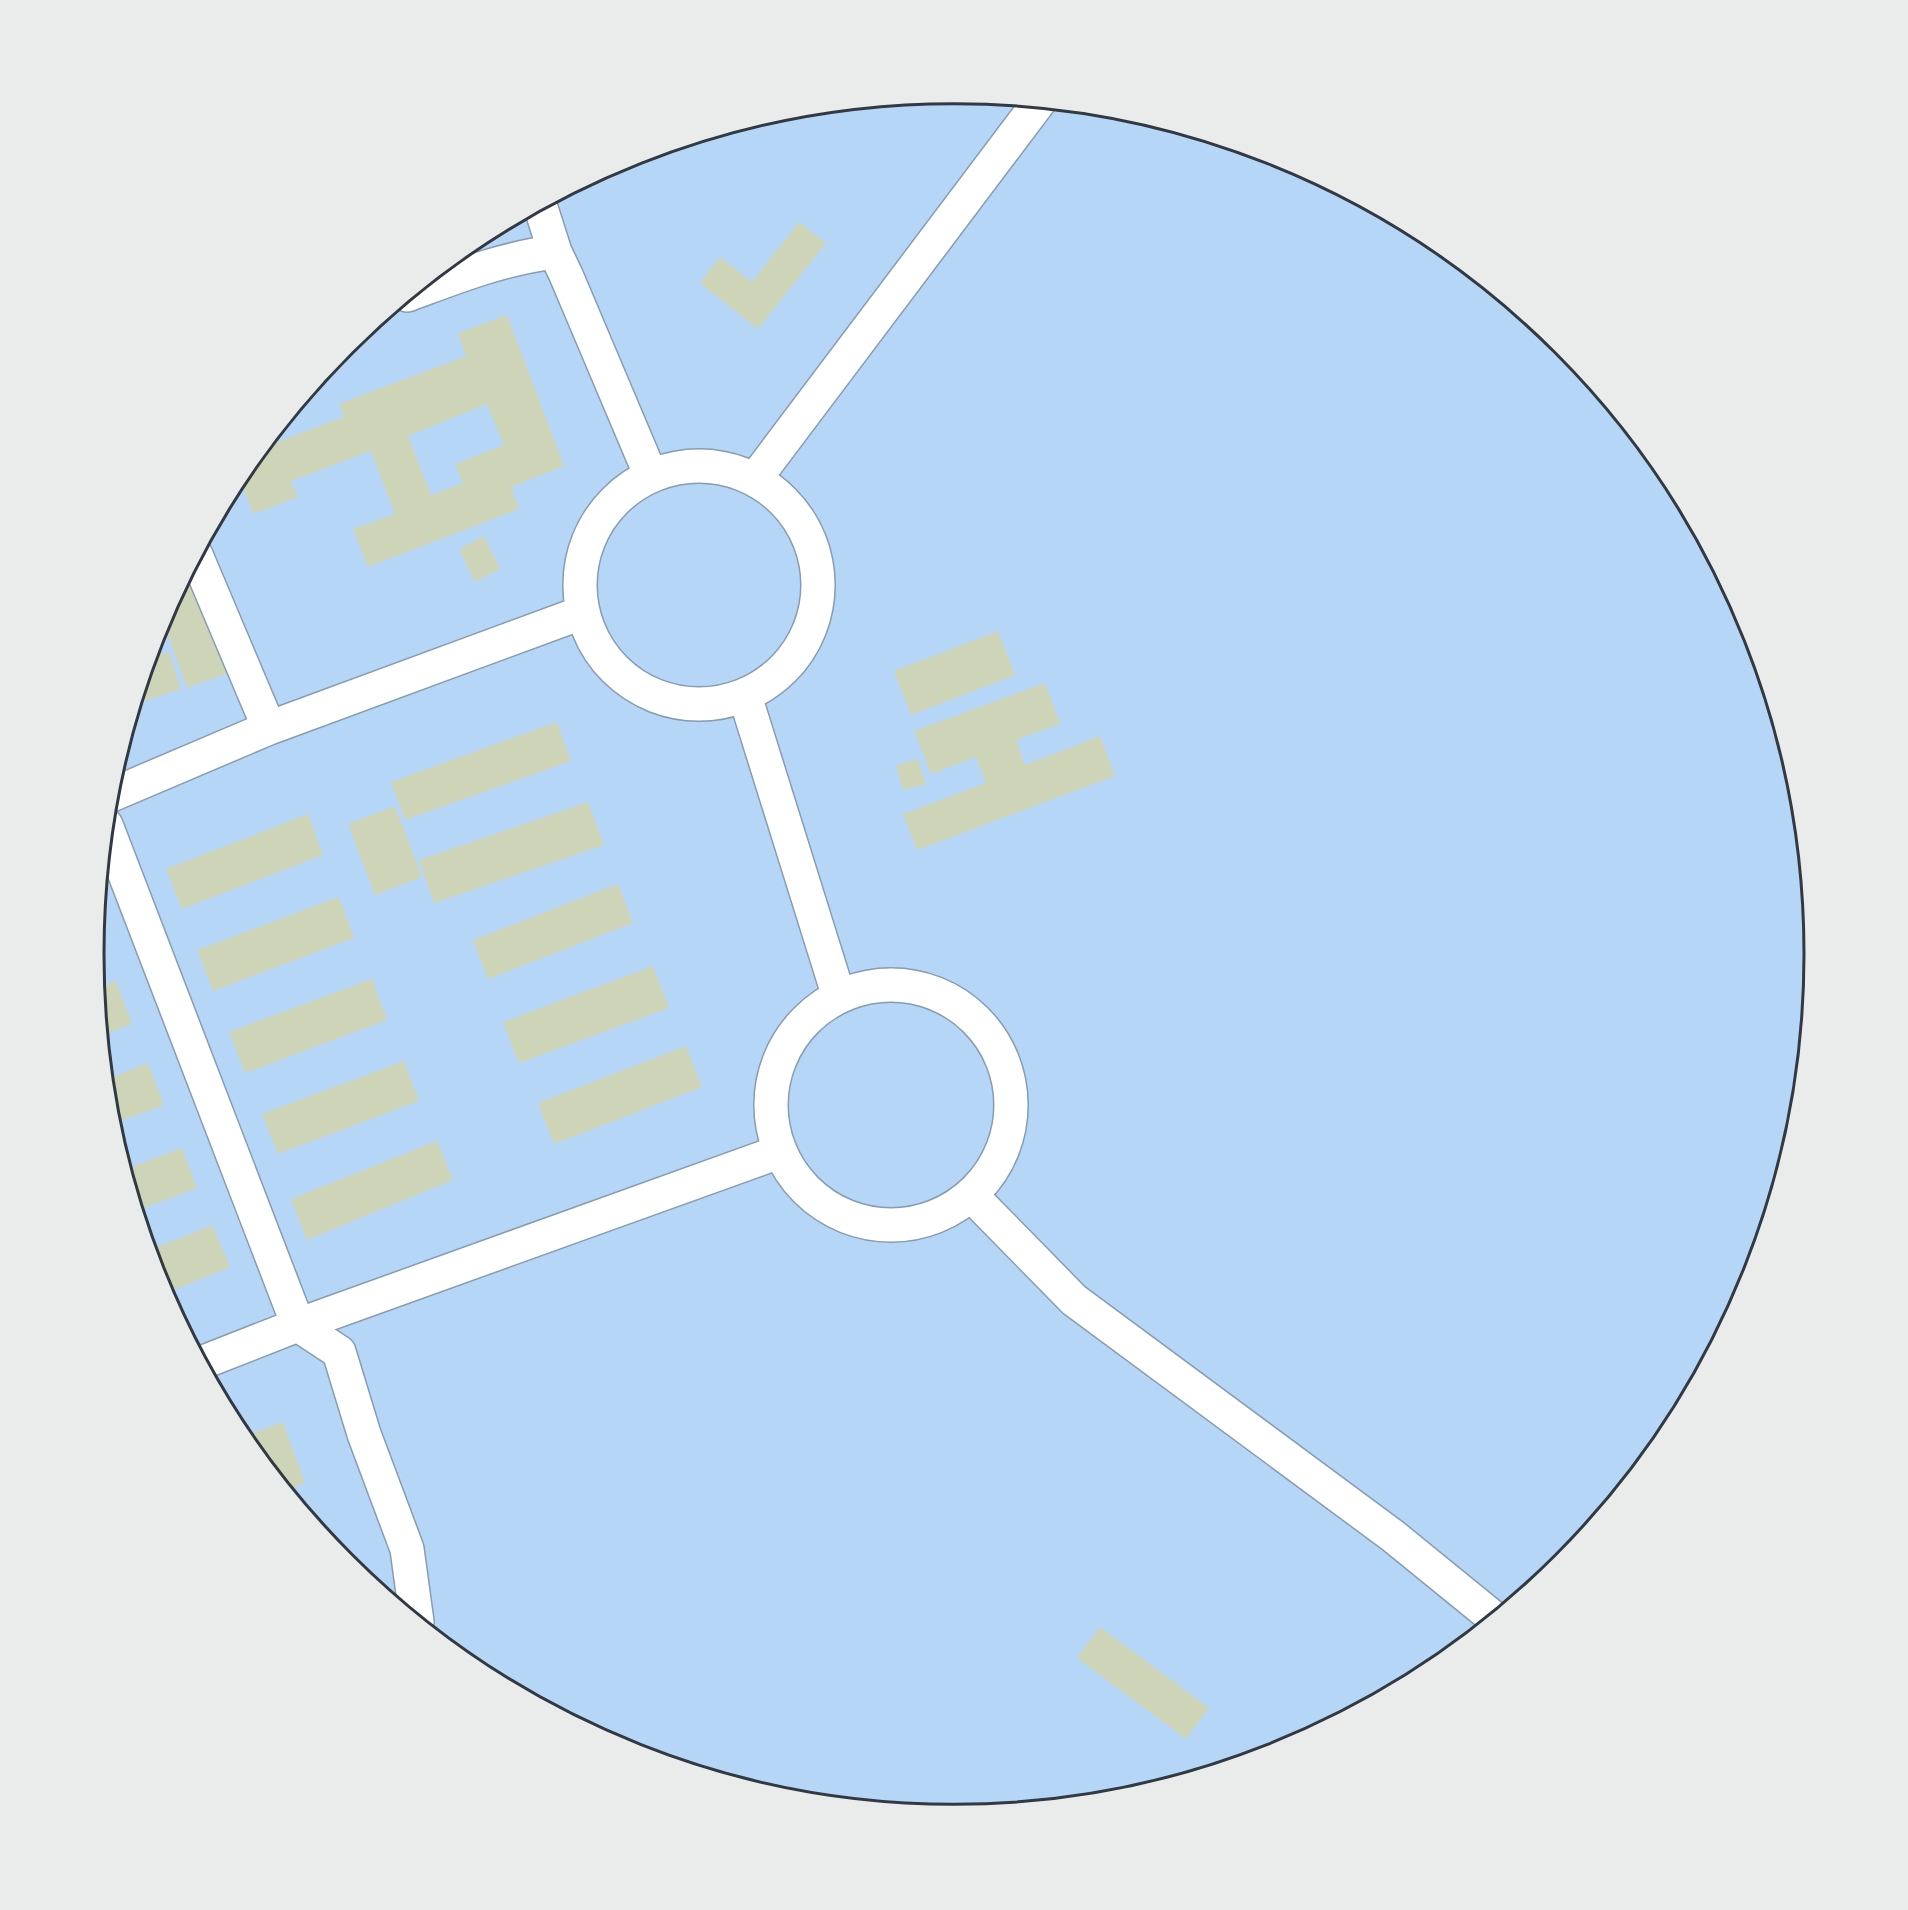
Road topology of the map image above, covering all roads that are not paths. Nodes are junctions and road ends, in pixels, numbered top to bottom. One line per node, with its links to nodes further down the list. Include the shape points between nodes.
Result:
1 (1034, 109): 6 (street)
2 (542, 211): 3 (street)
3 (555, 252): 4 (street, via 489,265); 5 (street)
4 (427, 288)
5 (651, 476): 6 (street, via 679,466 718,467); 8 (street, via 610,504 588,536 578,574)
6 (755, 479): 9 (street, via 786,502 808,534 819,572 817,610 802,646 778,676)
7 (199, 563): 10 (street)
8 (581, 613): 9 (street, via 594,645 615,672 643,692 676,703 711,704); 10 (street)
9 (745, 696): 13 (street)
10 (269, 728): 11 (street)
11 (120, 791)
12 (112, 840): 16 (street)
13 (839, 997): 14 (street, via 808,1018 785,1047 773,1081 771,1117); 15 (street, via 875,987 914,988 949,1000 980,1023 1001,1055 1011,1092 1009,1130 995,1165)
14 (779, 1152): 15 (street, via 800,1185 829,1209 864,1223 912,1223 939,1215); 16 (street)
15 (971, 1195): 19 (street, via 1074,1300 1393,1536)
16 (298, 1325): 17 (street); 18 (street, via 339,1352 364,1434 407,1549)
17 (207, 1361)
18 (416, 1613)
19 (1490, 1615)

